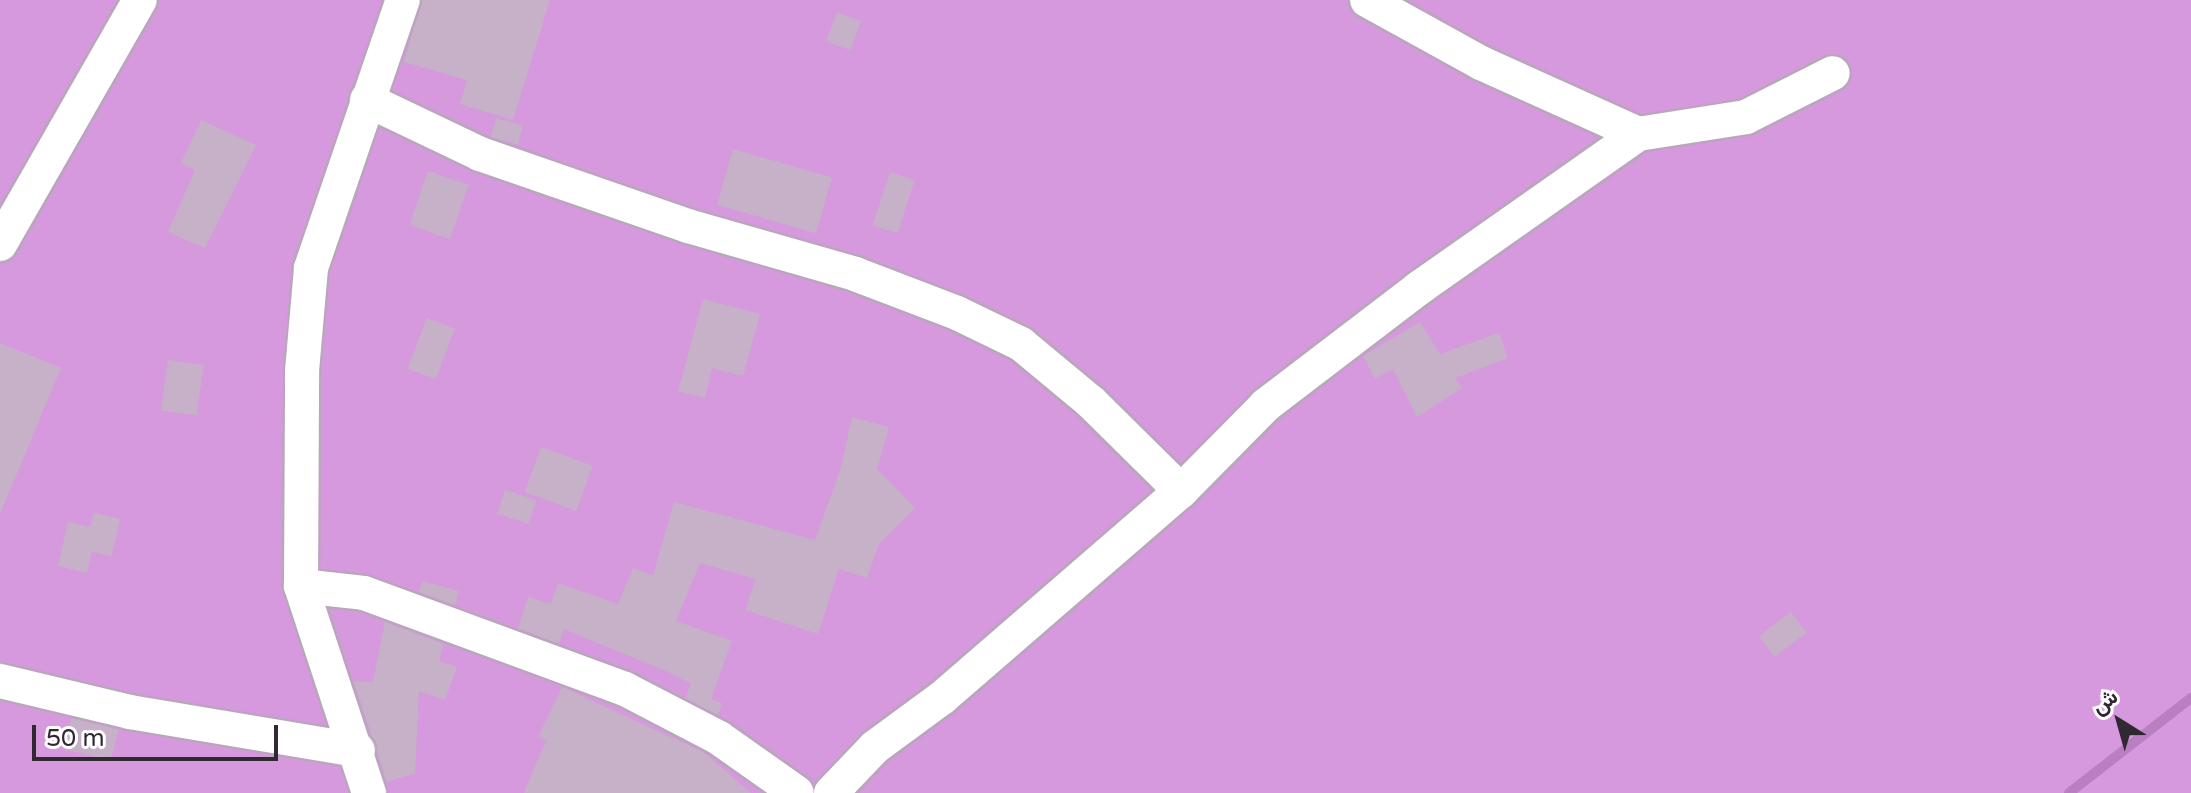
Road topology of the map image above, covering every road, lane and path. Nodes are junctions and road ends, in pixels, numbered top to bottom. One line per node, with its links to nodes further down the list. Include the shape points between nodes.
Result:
1 (140, 0): 7 (street)
2 (403, 0): 5 (street)
3 (1367, 0): 6 (street, via 1481,63)
4 (1833, 73): 6 (street, via 1746,117)
5 (367, 100): 8 (street, via 480,154 688,226 855,274 957,313 1021,344 1092,403); 9 (street, via 311,268 302,371)
6 (1638, 134): 8 (street, via 1419,288 1266,405)
7 (0, 244)
8 (1181, 491): 14 (street, via 943,697 875,747)
9 (301, 586): 11 (street); 13 (street, via 364,593 625,689 719,738)
10 (0, 681): 11 (street, via 130,712)
11 (358, 750): 12 (street)
12 (369, 793)
13 (797, 793)
14 (831, 793)

